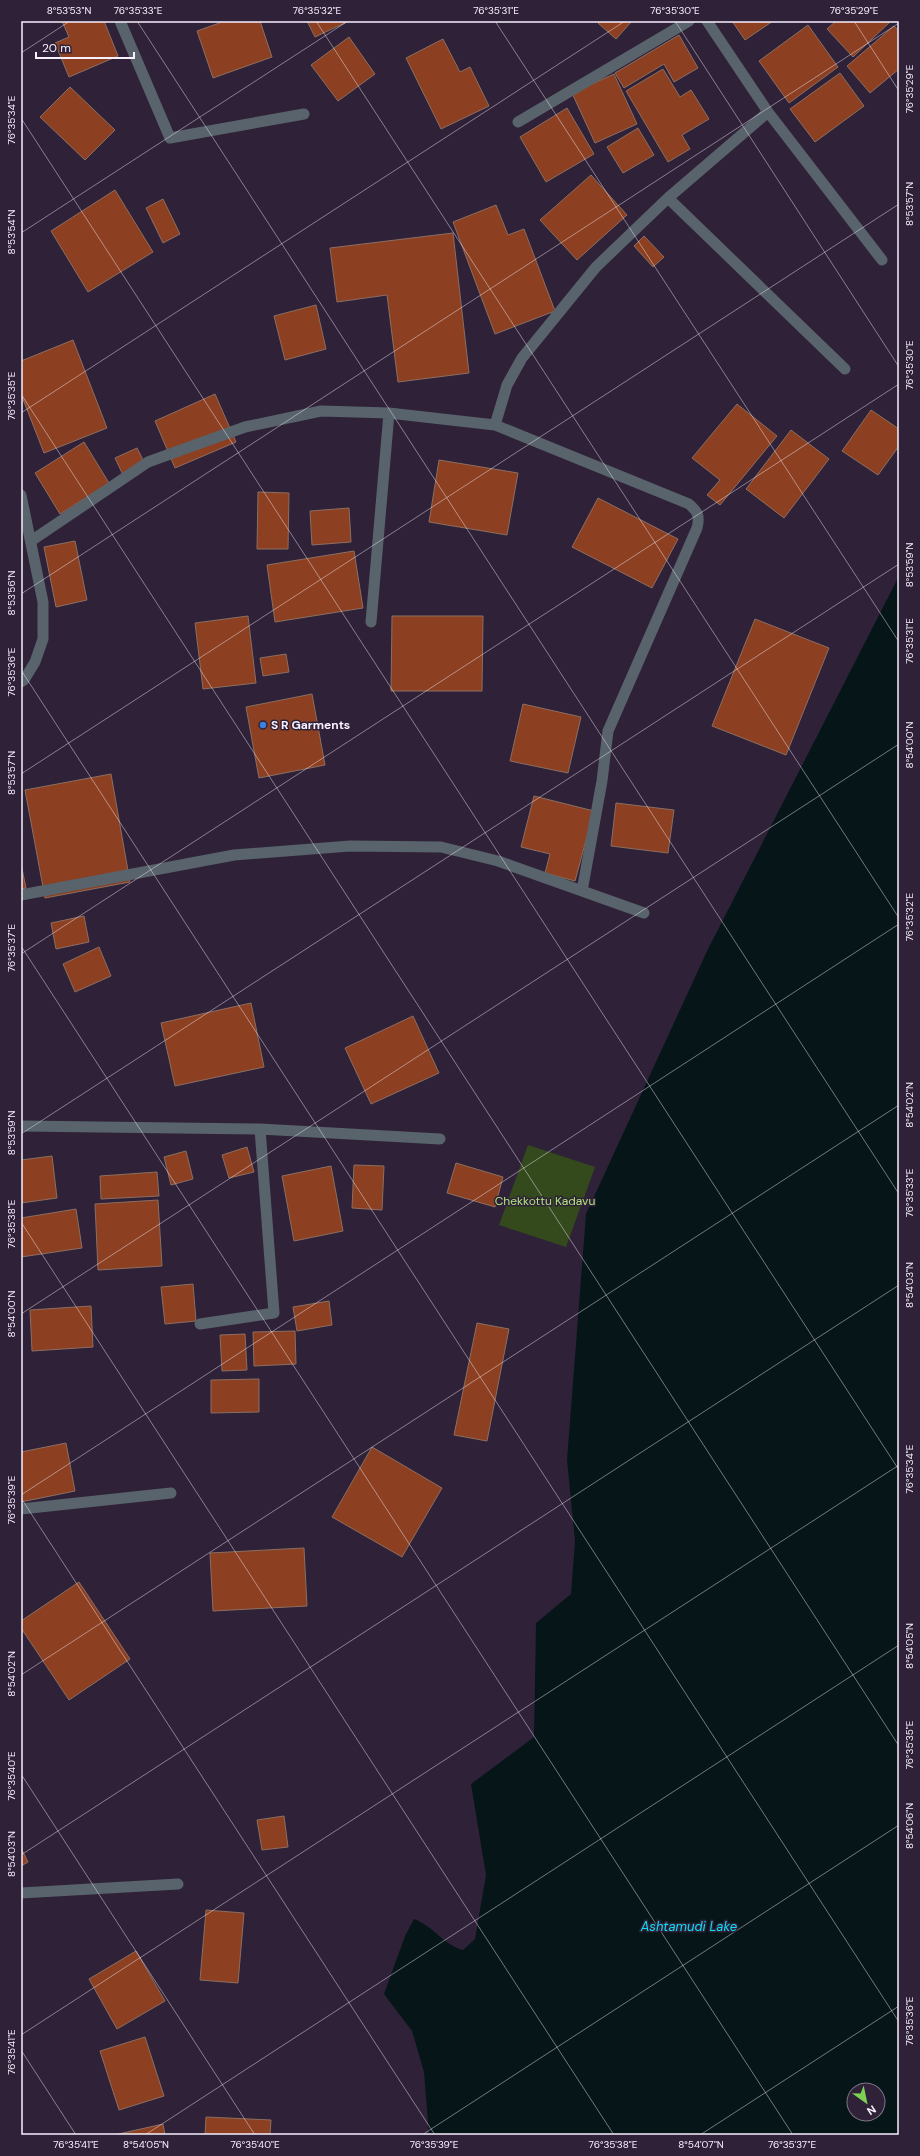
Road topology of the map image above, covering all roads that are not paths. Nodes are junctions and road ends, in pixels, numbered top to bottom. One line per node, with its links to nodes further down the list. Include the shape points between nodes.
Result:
1 (120, 21): 5 (street, via 170,138)
2 (689, 21): 6 (street)
3 (707, 21): 4 (street)
4 (768, 112): 7 (street); 8 (street)
5 (304, 114)
6 (518, 122)
7 (668, 198): 9 (street); 11 (street, via 596,267 522,358 507,385)
8 (882, 260)
9 (845, 370)
10 (389, 413): 11 (street); 13 (street, via 313,413 245,427 155,459); 14 (street)
11 (495, 425): 16 (street, via 660,490 689,504 699,518 697,528 608,731 602,781)
12 (21, 495): 13 (street)
13 (31, 541): 15 (street, via 43,602 43,639 35,662)
14 (371, 622)
15 (21, 682)
16 (582, 891): 17 (street, via 498,861 441,847 350,846 234,855); 18 (street)
17 (21, 895)
18 (644, 913)
19 (21, 1126): 20 (street)
20 (260, 1128): 21 (street); 22 (street, via 274,1313)
21 (440, 1139)
22 (200, 1324)
23 (171, 1494): 24 (street)
24 (21, 1509)
25 (178, 1884): 26 (street)
26 (21, 1893)

